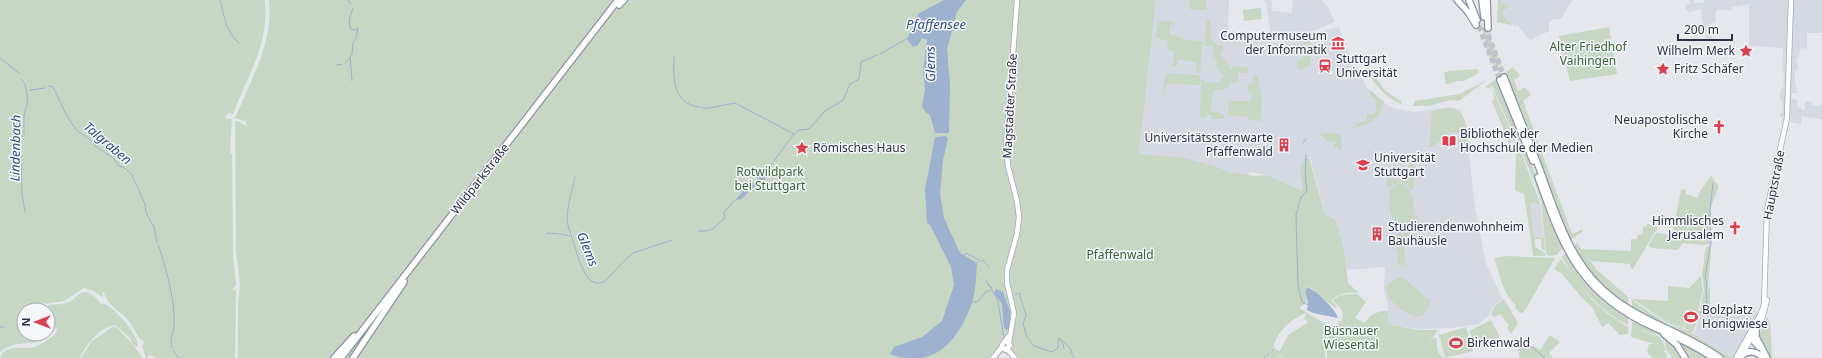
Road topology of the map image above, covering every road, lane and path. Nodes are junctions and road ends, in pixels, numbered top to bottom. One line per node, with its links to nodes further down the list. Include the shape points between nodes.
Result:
1 (1017, 0): 19 (main road, Magstadter Straße, via 1006,147 1019,217 1007,273 1014,311)
2 (1457, 0): 8 (highway)
3 (1469, 0): 8 (highway)
4 (1482, 0): 8 (highway)
5 (1487, 0): 8 (highway)
6 (1791, 0): 13 (main road, Hauptstraße, via 1787,122 1767,210)
7 (621, 1): 10 (highway, Wildparkstraße)
8 (1482, 26)
9 (1502, 78): 12 (highway, via 1564,245 1586,278)
10 (522, 126): 11 (highway, Wildparkstraße); 14 (highway, Wildparkstraße)
11 (404, 282): 23 (highway, Wildparkstraße); 24 (highway)
12 (1616, 303): 15 (highway); 29 (highway, via 1694,341)
13 (1765, 305): 16 (main road, Hauptstraße); 17 (main road, Hauptstraße)
14 (379, 310): 21 (highway); 22 (highway, Wildparkstraße)
15 (1653, 327): 27 (highway, via 1673,341); 28 (highway, via 1691,344)
16 (1756, 331): 17 (main road, Hauptstraße); 18 (highway)
17 (1750, 338): 18 (highway); 20 (main road, Hauptstraße); 30 (highway)
18 (1759, 343): 30 (highway)
19 (1007, 347): 25 (main road, Magstadter Straße); 26 (main road)
20 (1739, 357): 30 (highway, via 1753,352)
21 (334, 358)
22 (341, 358)
23 (346, 358)
24 (353, 358)
25 (993, 358)
26 (1015, 358)
27 (1685, 358)
28 (1713, 358)
29 (1720, 358)
30 (1765, 358)

